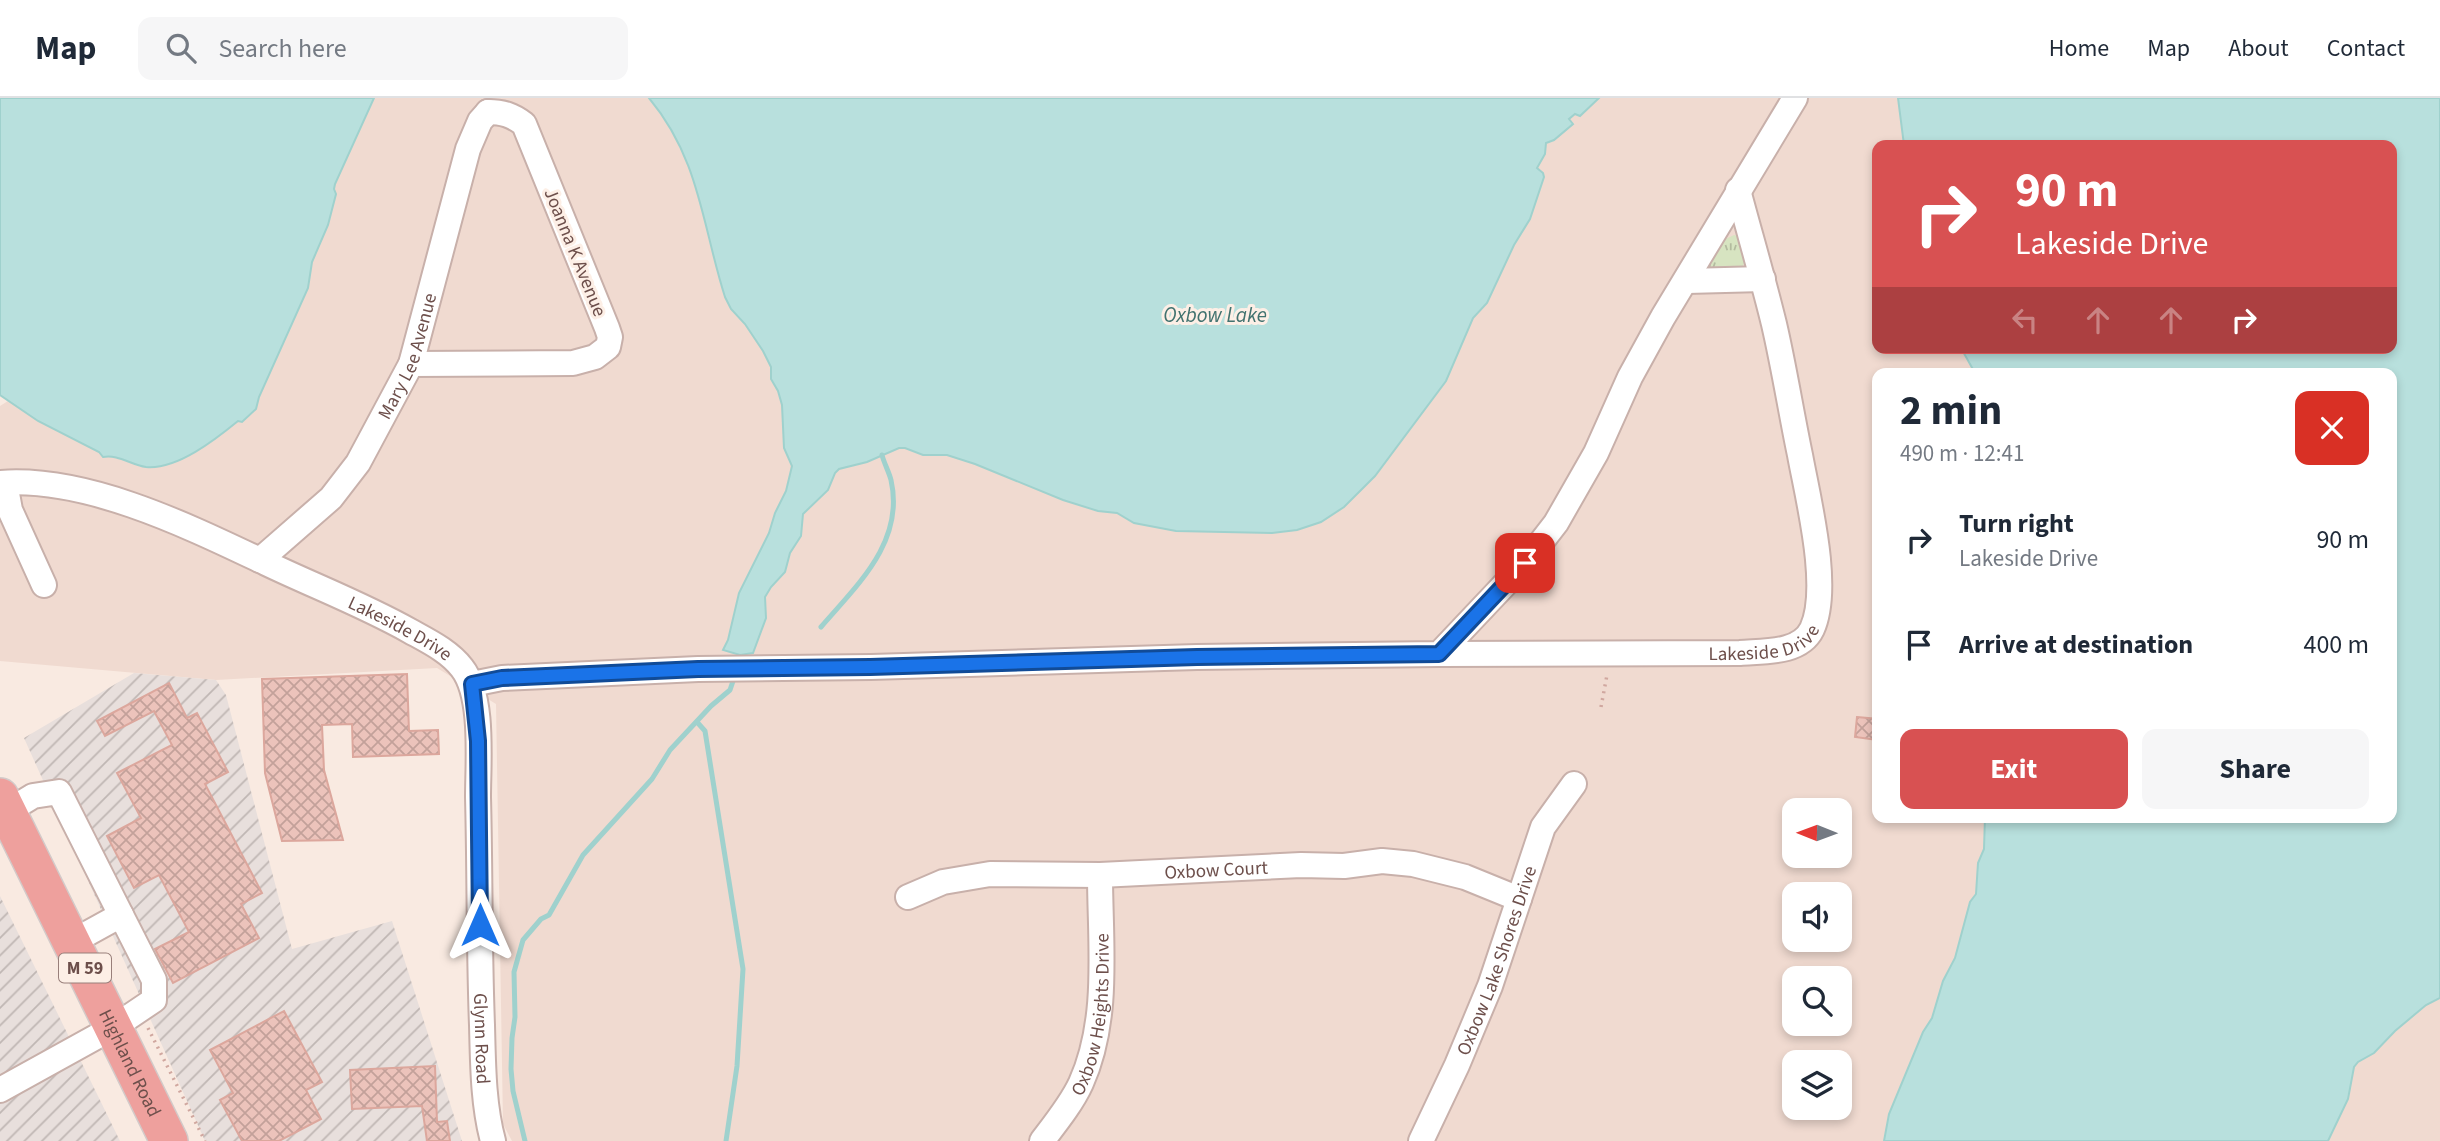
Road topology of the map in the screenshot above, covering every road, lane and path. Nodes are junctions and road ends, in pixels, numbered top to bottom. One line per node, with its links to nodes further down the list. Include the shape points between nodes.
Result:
1 (1795, 98): 3 (street)
2 (487, 103): 6 (street, Mary Lee Avenue, via 468,149); 6 (street, Joanna K Avenue, via 524,124 607,328 608,347 595,357 573,363)
3 (1738, 190): 4 (street, Lakeside Drive); 5 (street)
4 (1763, 279): 5 (street); 10 (street, Lakeside Drive, via 1809,500 1818,566 1818,608 1811,631 1798,644 1783,649)
5 (1687, 281): 11 (street, via 1630,377 1596,453 1556,523 1525,563)
6 (411, 364): 8 (street, Mary Lee Avenue, via 358,463 331,498)
7 (2, 483): 8 (street, Lakeside Drive, via 92,494 152,512); 9 (street)
8 (260, 560): 12 (street, Lakeside Drive, via 432,643 456,661)
9 (44, 585)
10 (1611, 653): 11 (street, Lakeside Drive); 13 (path)
11 (1439, 654): 12 (street, Lakeside Drive, via 698,669 502,678)
12 (472, 684): 25 (street, Glynn Road, via 478,741 483,1058)
13 (1601, 708)
14 (1574, 784): 18 (street, Oxbow Lake Shores Drive, via 1543,828)
15 (3, 808): 19 (street, via 59,792); 20 (highway, Highland Road / M 59)
16 (1100, 875): 17 (street, Oxbow Court, via 990,874 943,882); 18 (street, Oxbow Court, via 1382,861 1465,877); 26 (street, Oxbow Heights Drive, via 1100,1005 1094,1044 1080,1084)
17 (908, 897)
18 (1519, 899): 27 (street, Oxbow Lake Shores Drive, via 1490,986)
19 (121, 915): 20 (street); 21 (street, via 155,981 154,1000)
20 (72, 942): 21 (highway, Highland Road / M 59)
21 (127, 1018): 22 (street); 23 (highway, Highland Road / M 59); 24 (path)
22 (0, 1090)
23 (169, 1141)
24 (205, 1141)
25 (493, 1141)
26 (1042, 1141)
27 (1421, 1141)

